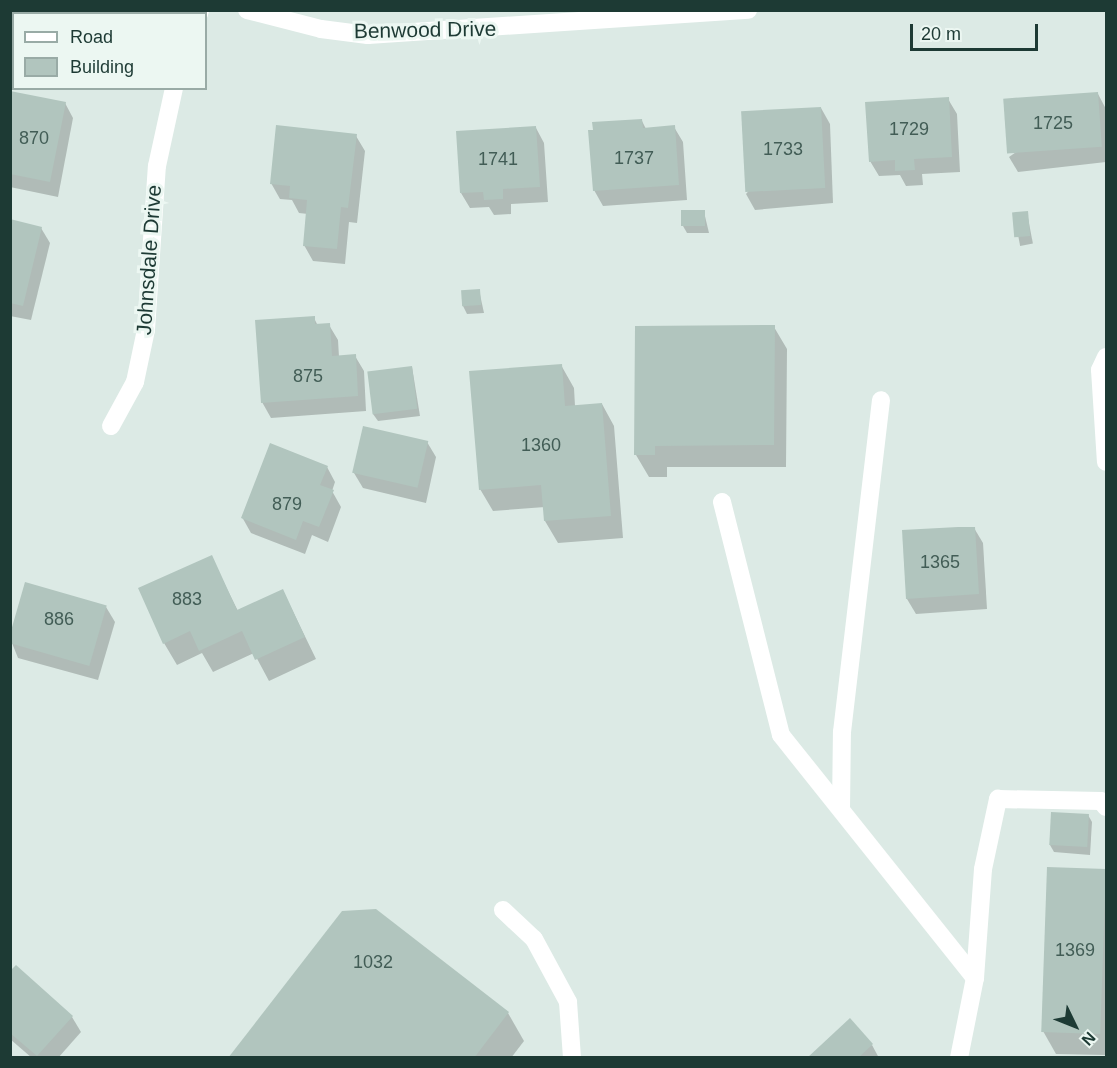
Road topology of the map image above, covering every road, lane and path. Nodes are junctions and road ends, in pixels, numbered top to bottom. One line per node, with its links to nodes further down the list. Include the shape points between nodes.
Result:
1 (248, 10): 2 (street, Benwood Drive, via 321,29 378,35)
2 (748, 10)
3 (174, 90): 6 (street, Johnsdale Drive, via 157,166 146,330 135,382)
4 (1107, 357): 7 (street, via 1100,370)
5 (881, 399): 10 (street, via 842,732)
6 (111, 426)
7 (1107, 462)
8 (722, 502): 10 (street, via 781,735)
9 (1107, 807): 12 (street, via 1101,801 998,799 983,869)
10 (841, 809): 12 (street)
11 (503, 910): 13 (street, via 534,939 568,1002)
12 (975, 978): 14 (street)
13 (572, 1058)
14 (960, 1058)

